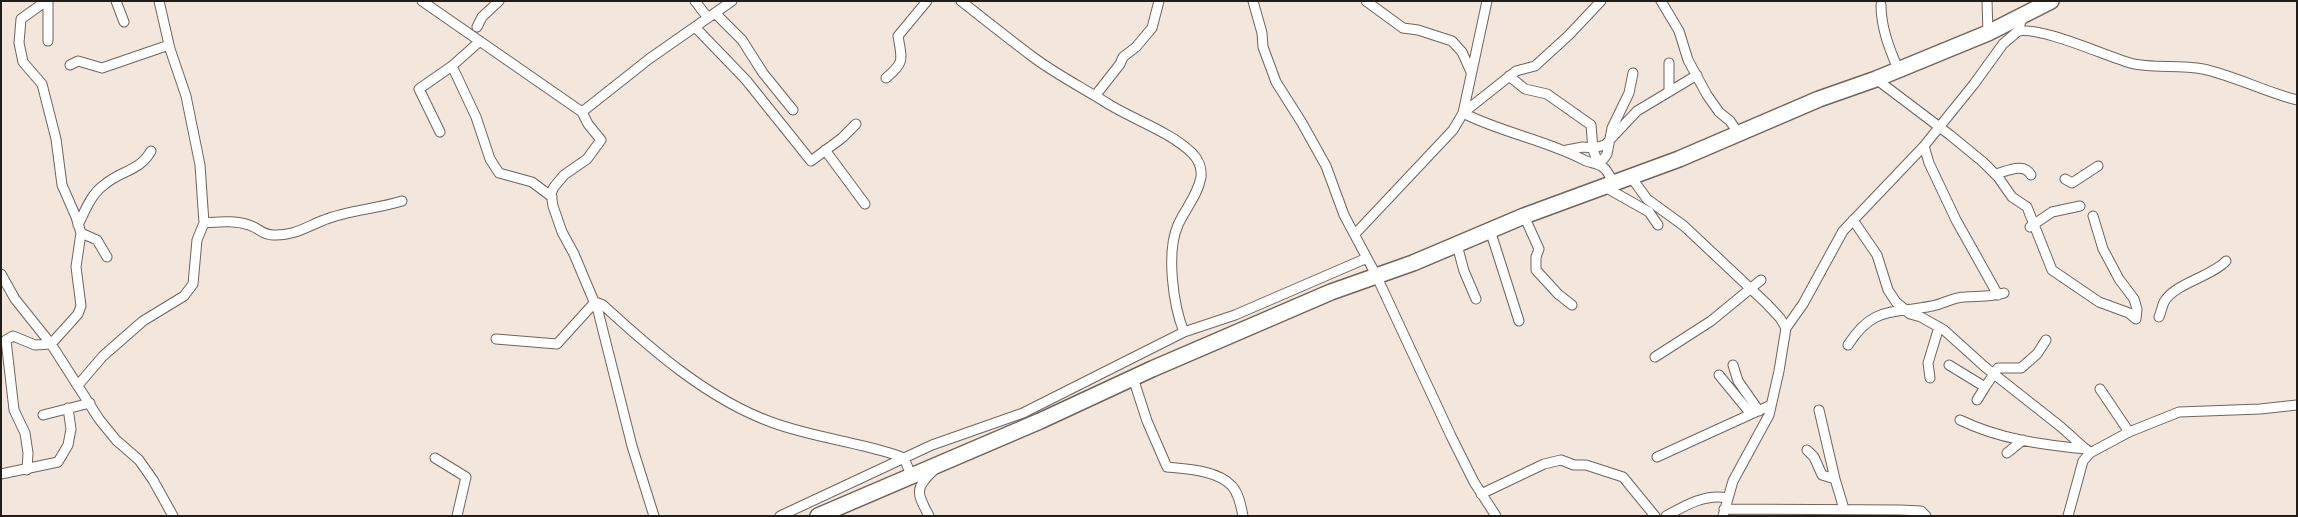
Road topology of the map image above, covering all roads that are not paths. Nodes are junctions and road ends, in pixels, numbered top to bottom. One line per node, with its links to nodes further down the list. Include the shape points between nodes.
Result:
1 (47, 1): 28 (street); 73 (street, via 21,19 19,43 23,62 42,84 56,139 62,185)
2 (116, 1): 21 (street)
3 (159, 1): 29 (street)
4 (422, 1): 26 (street)
5 (499, 1): 22 (street, via 482,17)
6 (695, 1): 20 (street)
7 (732, 1): 20 (street)
8 (927, 1): 38 (street, via 898,36 902,55 900,66)
9 (961, 1): 41 (street, via 1034,58)
10 (1158, 1): 41 (street, via 1152,28 1136,48 1123,57)
11 (1253, 1): 75 (street, via 1263,48 1276,82 1330,174 1338,203)
12 (1366, 1): 34 (street, via 1403,28 1452,41 1462,52)
13 (1601, 1): 37 (street, via 1535,66)
14 (1660, 1): 36 (street, via 1679,31 1688,60)
15 (1987, 1): 25 (street)
16 (2051, 1): 19 (highway)
17 (1485, 2): 34 (street)
18 (1881, 5): 33 (street, via 1888,45)
19 (2023, 14): 24 (street); 25 (highway)
20 (712, 16): 23 (street); 43 (street, via 742,40 763,74)
21 (124, 22)
22 (477, 27): 26 (street); 27 (street)
23 (695, 27): 44 (street); 53 (street, via 746,80 811,161)
24 (2018, 31): 42 (street, via 2056,37 2132,64 2187,66 2226,74); 47 (street, via 2003,44)
25 (1988, 33): 33 (highway)
26 (470, 34): 27 (street)
27 (479, 40): 32 (street); 44 (street)
28 (48, 41)
29 (169, 45): 31 (street, via 102,68 78,62); 70 (street, via 195,136)
30 (1669, 63): 40 (street)
31 (70, 65)
32 (452, 66): 48 (street, via 419,88); 63 (street, via 498,173 532,182)
33 (1898, 69): 39 (highway)
34 (1471, 72): 45 (street)
35 (1633, 73): 50 (street, via 1630,93 1620,109)
36 (1697, 75): 40 (street); 49 (street, via 1719,112)
37 (1509, 76): 45 (street); 52 (street, via 1525,89 1547,94 1573,110 1590,125)
38 (886, 78)
39 (1876, 79): 47 (street); 49 (highway, via 1819,99)
40 (1669, 91): 50 (street, via 1637,111)
41 (1095, 96): 92 (street, via 1169,137 1199,162 1201,178 1177,227 1173,243 1173,275)
42 (2297, 100)
43 (793, 110)
44 (582, 112): 63 (street, via 601,140 587,159 564,175 554,187)
45 (1463, 113): 54 (street, via 1489,126); 75 (street, via 1453,130)
46 (856, 124): 53 (street)
47 (1938, 127): 51 (street); 58 (street)
48 (440, 132)
49 (1739, 134): 60 (highway)
50 (1610, 141): 52 (street); 56 (street, via 1607,154)
51 (1924, 146): 69 (street); 87 (street, via 1956,220 2001,294 1964,297)
52 (1593, 148): 54 (street); 56 (street)
53 (825, 150): 65 (street)
54 (1567, 150): 56 (street)
55 (151, 151): 73 (street, via 144,163 103,185 94,196)
56 (1599, 165): 62 (street, via 1604,168)
57 (2098, 166): 61 (street, via 2072,183)
58 (1996, 174): 59 (street, via 2022,167); 72 (street, via 2012,197 2027,207)
59 (2031, 175)
60 (1631, 177): 62 (highway); 83 (street, via 1642,194 1684,226)
61 (2065, 179)
62 (1610, 185): 67 (highway); 71 (street, via 1648,212)
63 (552, 196): 85 (street, via 562,232)
64 (402, 201): 70 (street, via 323,220 298,233 286,235 260,233 252,225 230,221)
65 (865, 204)
66 (2080, 206): 72 (street, via 2052,212)
67 (1524, 216): 74 (highway); 86 (street, via 1539,249 1536,270)
68 (2093, 216): 72 (street, via 2103,249 2134,299 2136,319 2129,313 2099,302 2052,270 2040,236)
69 (1853, 220): 87 (street, via 1877,255 1888,290); 91 (street, via 1843,231)
70 (204, 223): 104 (street, via 197,240 193,284 184,296 143,321 103,356)
71 (1658, 225)
72 (2032, 226)
73 (80, 229): 77 (street, via 97,240); 95 (street, via 76,267 81,306 78,314)
74 (1490, 230): 76 (highway); 89 (street)
75 (1355, 234): 78 (street)
76 (1457, 245): 81 (highway); 84 (street)
77 (108, 257)
78 (1367, 258): 81 (street); 92 (street, via 1235,315)
79 (2226, 261): 88 (street, via 2165,300)
80 (1, 274): 95 (street, via 15,299)
81 (1376, 275): 102 (highway); 129 (street)
82 (1761, 280): 83 (street)
83 (1750, 289): 91 (street); 97 (street, via 1711,321)
84 (1476, 298)
85 (595, 302): 93 (street, via 556,344); 123 (street, via 603,305 698,383 748,412 781,426 873,447); 136 (street, via 632,446)
86 (1572, 305)
87 (1904, 309): 90 (street); 96 (street, via 1874,317 1860,327)
88 (2159, 317)
89 (1519, 321)
90 (1939, 327): 100 (street); 103 (street, via 1928,363)
91 (1786, 328): 109 (street)
92 (1184, 332): 123 (street, via 1023,413)
93 (496, 339)
94 (2046, 340): 100 (street, via 2037,354 2021,368 1998,368)
95 (51, 344): 104 (street); 125 (street, via 36,345 13,336 6,340 14,410 25,433)
96 (1848, 345)
97 (1655, 357)
98 (1732, 365): 113 (street)
99 (1949, 365): 105 (street)
100 (1994, 374): 105 (street); 119 (street)
101 (1719, 375): 113 (street)
102 (1133, 378): 124 (highway); 140 (street, via 1167,467 1189,469 1224,480 1236,493)
103 (1930, 378)
104 (79, 384): 108 (street)
105 (1985, 387): 107 (street)
106 (2100, 389): 116 (street)
107 (1977, 400)
108 (90, 403): 111 (street); 134 (street, via 116,440 139,460)
109 (1772, 405): 113 (street); 130 (street)
110 (2297, 405): 116 (street, via 2179,412)
111 (68, 408): 114 (street); 125 (street, via 71,429 64,454 58,462)
112 (1819, 410): 128 (street)
113 (1755, 412): 121 (street)
114 (43, 415)
115 (1960, 420): 117 (street, via 1982,431)
116 (2129, 432): 119 (street)
117 (2023, 440): 119 (street); 120 (street)
118 (1807, 450): 128 (street, via 1822,475)
119 (2088, 451): 145 (street, via 2080,467)
120 (2007, 454)
121 (1657, 457)
122 (435, 458): 135 (street, via 466,477)
123 (904, 458): 127 (street); 137 (street)
124 (945, 461): 127 (highway); 139 (street, via 922,481 918,489)
125 (27, 470): 126 (street)
126 (1, 474)
127 (911, 475): 138 (highway)
128 (1835, 479): 131 (street)
129 (1481, 494): 141 (street); 142 (street, via 1544,464 1561,460 1623,477)
130 (1727, 498): 132 (street); 143 (street, via 1716,496 1698,501)
131 (1844, 510): 133 (street); 144 (street, via 1921,511)
132 (1724, 512): 133 (street)
133 (1803, 513)
134 (173, 516)
135 (457, 516)
136 (654, 516)
137 (780, 516)
138 (818, 516)
139 (929, 516)
140 (1243, 516)
141 (1496, 516)
142 (1655, 516)
143 (1666, 516)
144 (1926, 516)
145 (2068, 516)

